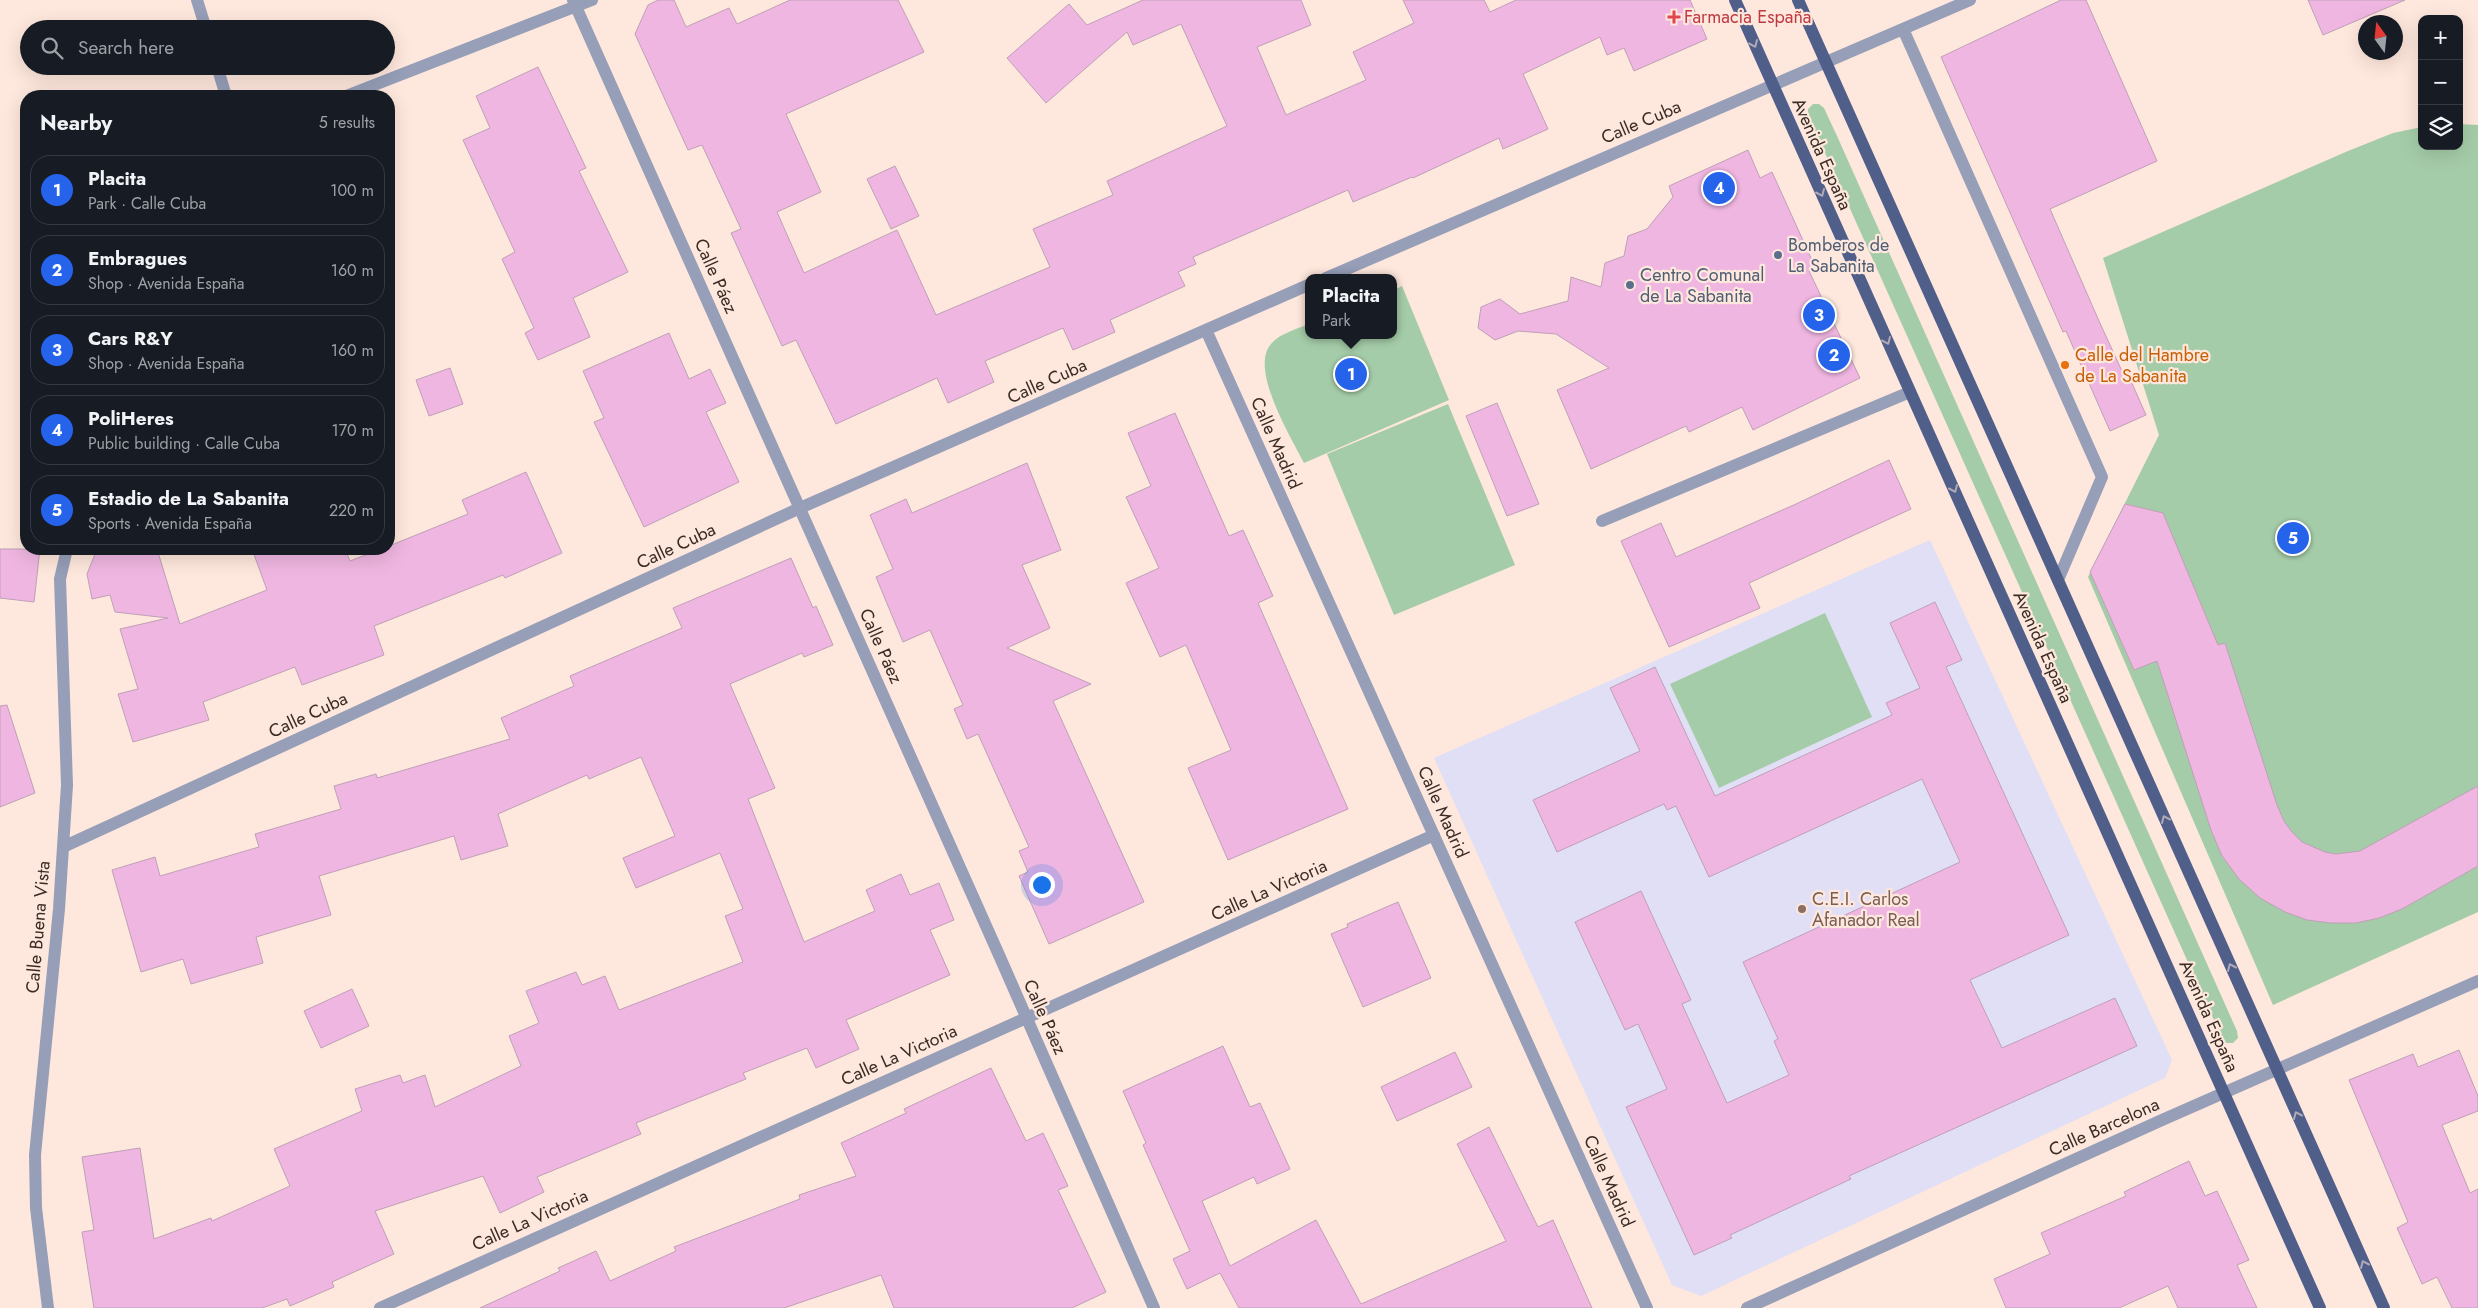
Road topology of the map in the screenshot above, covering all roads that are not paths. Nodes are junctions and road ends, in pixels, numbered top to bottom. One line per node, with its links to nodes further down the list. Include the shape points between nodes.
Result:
1 (197, 0): 7 (street)
2 (592, 0): 6 (street)
3 (1734, 0): 11 (main road, Avenida España, one-way to 11)
4 (1798, 0): 9 (main road)
5 (1970, 0): 8 (street, Calle Cuba)
6 (575, 4): 13 (street); 18 (street, Calle Páez)
7 (203, 20)
8 (1903, 29): 9 (street, Calle Cuba); 21 (street, via 2102,477)
9 (1826, 62): 11 (street, Calle Cuba); 21 (main road)
10 (220, 75): 12 (street)
11 (1772, 85): 14 (street, Calle Cuba); 17 (main road, Avenida España, one-way to 17)
12 (224, 90)
13 (361, 90)
14 (1335, 274)
15 (1305, 286): 16 (street, Calle Cuba)
16 (1206, 330): 18 (street, Calle Cuba); 22 (street, Calle Madrid)
17 (1910, 392): 19 (street); 27 (main road, Avenida España, one-way to 27)
18 (800, 508): 23 (street, Calle Cuba); 25 (street, Calle Páez)
19 (1602, 521)
20 (66, 555): 23 (street, Calle Buena Vista, via 60,579 67,785)
21 (2058, 580): 26 (main road, one-way to 21)
22 (1434, 835): 25 (street, Calle La Victoria); 31 (street, Calle Madrid)
23 (62, 847): 28 (street, Calle Buena Vista, via 35,1155 36,1208)
24 (2478, 981): 26 (street, Calle Barcelona)
25 (1026, 1017): 29 (street, Calle La Victoria); 30 (street, Calle Páez)
26 (2277, 1070): 27 (street, Calle Barcelona); 34 (main road, one-way to 26)
27 (2224, 1093): 32 (street, Calle Barcelona); 33 (main road, Avenida España)
28 (48, 1308)
29 (380, 1308)
30 (1154, 1308)
31 (1647, 1308)
32 (1747, 1308)
33 (2320, 1308)
34 (2384, 1308)

